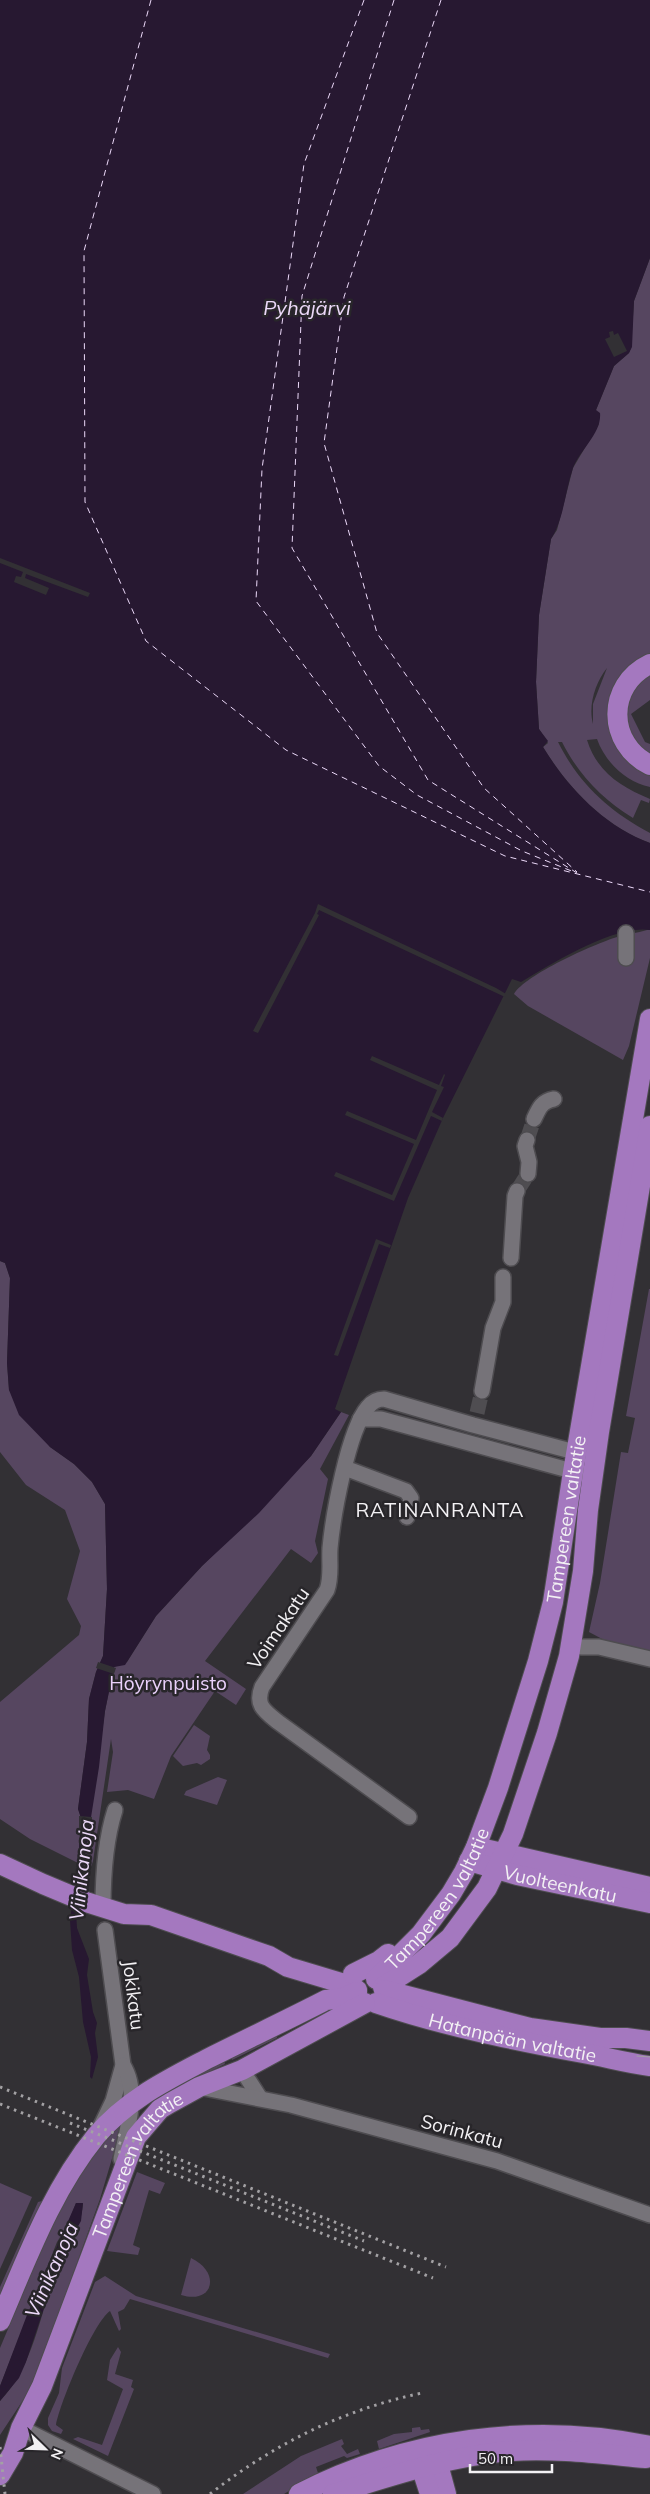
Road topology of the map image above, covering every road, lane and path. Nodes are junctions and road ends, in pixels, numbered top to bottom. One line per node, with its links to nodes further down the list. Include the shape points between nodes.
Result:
1 (650, 664): 2 (main road, via 632,676 625,686 617,717 627,747)
2 (650, 765)
3 (626, 933): 4 (street)
4 (626, 958)
5 (650, 1018): 18 (main road, Tampereen valtatie)
6 (554, 1098): 7 (street, via 541,1105)
7 (534, 1119)
8 (650, 1126): 18 (main road, Tampereen valtatie)
9 (527, 1140): 10 (street)
10 (528, 1174)
11 (517, 1191): 12 (street)
12 (510, 1258)
13 (503, 1277): 14 (street, via 503,1302 494,1328)
14 (482, 1391)
15 (476, 1419): 16 (street, Voimakatu, via 384,1398 368,1406); 17 (street); 18 (street, Voimakatu)
16 (360, 1420): 17 (street, via 381,1419); 19 (street, Voimakatu)
17 (469, 1444): 18 (street)
18 (584, 1464): 25 (main road, Tampereen valtatie, via 538,1661 510,1753); 26 (main road, Tampereen valtatie, via 583,1571 569,1656 547,1733)
19 (345, 1468): 20 (street, via 406,1491 411,1498); 24 (street, Voimakatu, via 330,1549 331,1578 327,1590 262,1687 259,1701 261,1709)
20 (407, 1517)
21 (581, 1646): 22 (street)
22 (650, 1659)
23 (115, 1810): 30 (street)
24 (409, 1816)
25 (473, 1854): 26 (main road, Vuolteenkatu); 32 (main road, Tampereen valtatie, via 451,1894 421,1934 409,1936 379,1961)
26 (502, 1862): 28 (main road, Vuolteenkatu); 29 (main road, Vuolteenkatu); 32 (main road, Tampereen valtatie, via 450,1938 419,1964)
27 (0, 1864): 30 (main road, Hatanpään valtatie)
28 (650, 1887)
29 (650, 1903)
30 (95, 1904): 32 (main road, Hatanpään valtatie, via 124,1914 151,1915 269,1956 288,1967)
31 (105, 1930): 36 (street, Jokikatu)
32 (369, 1989): 33 (main road, Hatanpään valtatie); 34 (main road, Tampereen valtatie); 35 (main road, Hatanpään valtatie, via 530,2028); 41 (main road, Tampereen valtatie, via 326,2000 148,2090)
33 (398, 2011): 34 (main road, via 377,2013 348,2024); 37 (main road, Hatanpään valtatie, via 622,2063)
34 (330, 2024): 38 (main road, Tampereen valtatie)
35 (650, 2041)
36 (123, 2065): 41 (street, Jokikatu, via 130,2079); 42 (street, Jokikatu, via 113,2101)
37 (650, 2066)
38 (242, 2070): 39 (main road, Tampereen valtatie); 40 (street)
39 (199, 2087): 40 (street, Sorinkatu); 43 (main road, Tampereen valtatie, via 160,2108 152,2117 136,2137)
40 (260, 2098): 44 (street, Sorinkatu, via 497,2161)
41 (131, 2103): 42 (main road, Tampereen valtatie); 43 (street, Jokikatu)
42 (97, 2135): 45 (main road, Tampereen valtatie, via 54,2200)
43 (115, 2190): 46 (main road, Tampereen valtatie, via 42,2386)
44 (650, 2215)
45 (0, 2321)
46 (21, 2428): 48 (main road, Tampereen valtatie); 51 (main road, Tampereen valtatie, via 13,2453); 52 (street)
47 (650, 2446): 49 (main road, via 597,2438 532,2435 479,2438)
48 (0, 2447)
49 (427, 2457): 50 (main road, via 519,2451); 53 (main road, via 328,2480); 54 (main road); 55 (main road); 56 (main road)
50 (650, 2458)
51 (0, 2475)
52 (153, 2494)
53 (299, 2494)
54 (333, 2494)
55 (430, 2494)
56 (446, 2494)

